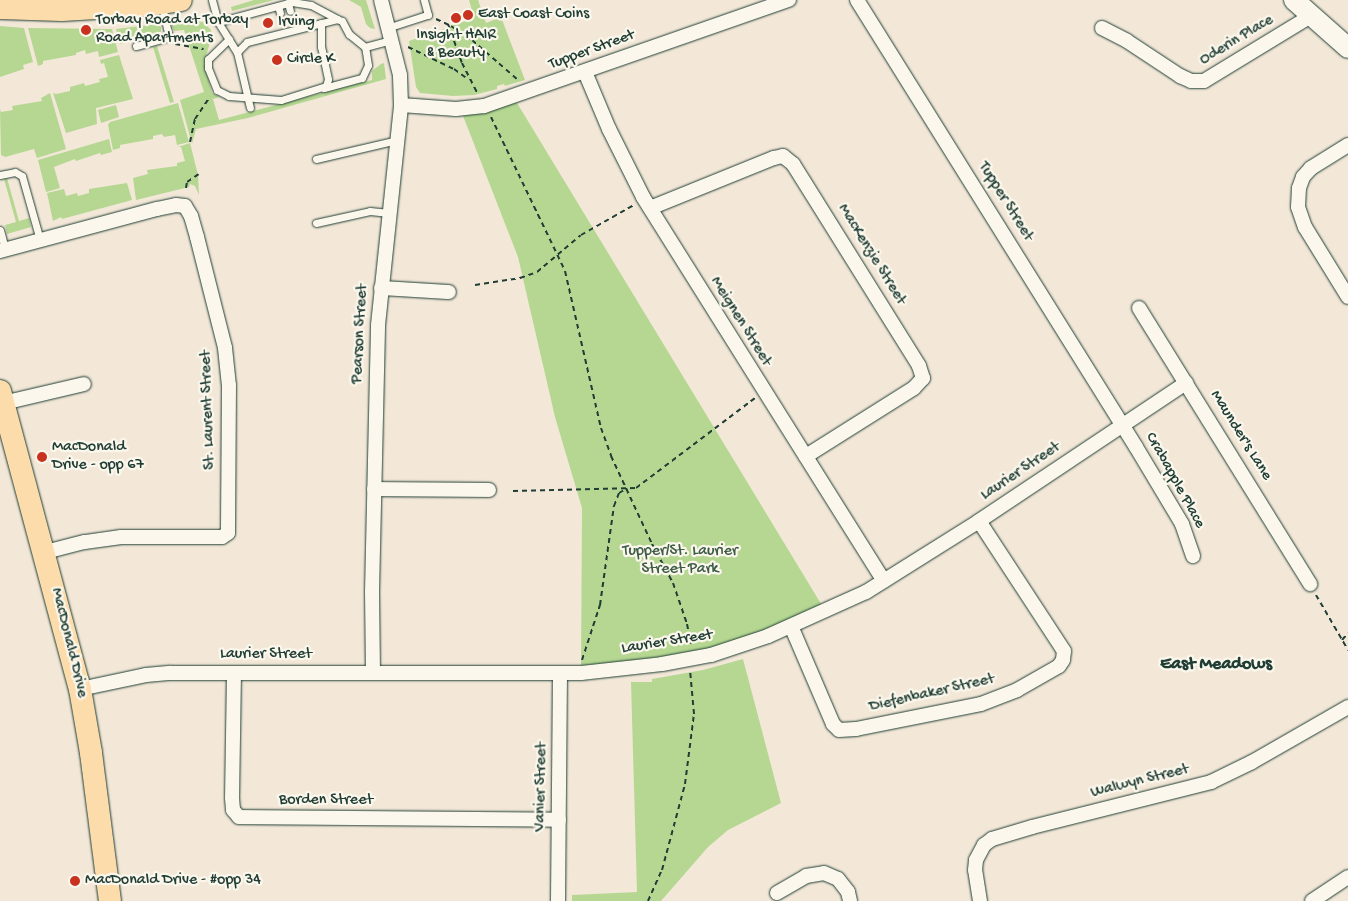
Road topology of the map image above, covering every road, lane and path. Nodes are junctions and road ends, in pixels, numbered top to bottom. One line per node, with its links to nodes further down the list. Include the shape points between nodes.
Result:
1 (212, 0): 12 (lane)
2 (382, 0): 16 (street, Pearson Street)
3 (424, 0): 9 (lane)
4 (789, 0): 25 (street, Tupper Street)
5 (857, 0): 59 (street, Tupper Street)
6 (1294, 0): 10 (street)
7 (171, 2): 8 (main road, via 62,10); 19 (lane, via 169,37)
8 (0, 8)
9 (428, 15): 14 (path); 16 (lane)
10 (1311, 16): 15 (street, Oderin Place, via 1204,81 1180,76); 22 (street)
11 (337, 19): 12 (lane, via 297,2 279,10); 13 (lane); 20 (lane)
12 (218, 22): 17 (lane)
13 (321, 23): 24 (lane, via 246,39); 28 (lane, via 321,47 328,79)
14 (448, 24): 26 (path); 27 (path)
15 (1102, 28)
16 (391, 33): 20 (lane); 32 (street, Pearson Street, via 400,75)
17 (228, 39): 23 (lane); 24 (lane)
18 (171, 44): 23 (path)
19 (136, 46)
20 (365, 47): 28 (lane, via 368,65 362,78)
21 (408, 47): 26 (path)
22 (1348, 48)
23 (214, 52): 29 (lane, via 208,59 208,68)
24 (237, 52): 31 (lane)
25 (584, 72): 32 (street, Tupper Street, via 484,106 456,109); 43 (street, Meignen Street)
26 (470, 80): 30 (path)
27 (522, 82)
28 (324, 88): 31 (lane, via 281,100)
29 (218, 90): 31 (lane, via 229,96); 36 (path, via 195,119)
30 (478, 95)
31 (247, 98): 33 (lane)
32 (401, 105): 35 (street, Pearson Street)
33 (250, 108)
34 (490, 116): 49 (path)
35 (398, 140): 38 (lane); 44 (street, Pearson Street)
36 (190, 142)
37 (1348, 145): 53 (street, via 1311,168 1303,177 1298,207 1305,227)
38 (316, 159)
39 (199, 174): 41 (path, via 187,182)
40 (0, 175): 47 (lane, via 15,172 22,176)
41 (186, 188)
42 (634, 205): 49 (path, via 581,235)
43 (650, 208): 60 (street, Meignen Street); 60 (street, MacKenzie Street, via 774,158 783,156 793,164 919,366 923,378 914,388)
44 (389, 213): 45 (lane, via 370,211); 51 (street, Pearson Street)
45 (316, 224)
46 (0, 230): 48 (lane)
47 (40, 240): 48 (street, St. Laurent Street); 66 (street, St. Laurent Street, via 157,209 185,206 191,216 226,348 229,385 228,534 222,537 121,537)
48 (3, 250)
49 (557, 256): 50 (path, via 537,272); 61 (path, via 570,289 594,408 611,456)
50 (475, 285)
51 (381, 288): 52 (street); 62 (street, Pearson Street)
52 (449, 292)
53 (1348, 297)
54 (1139, 308): 55 (street, Maunder's Lane)
55 (1186, 383): 59 (street, Laurier Street); 69 (street, Maunder's Lane)
56 (84, 384): 57 (street)
57 (2, 397): 66 (main road, MacDonald Drive)
58 (755, 398): 61 (path, via 636,488)
59 (1122, 424): 65 (street, Laurier Street); 67 (street, Crabapple Place, via 1182,524)
60 (806, 456): 68 (street, Meignen Street)
61 (627, 488): 64 (path); 73 (path, via 680,601); 75 (path, via 619,493 614,506 600,605)
62 (374, 489): 63 (street); 78 (street, Pearson Street)
63 (489, 490)
64 (513, 490)
65 (979, 521): 68 (street, Laurier Street); 70 (street, Diefenbaker Street, via 1064,652 1059,666 1018,690 981,704 839,730 832,724)
66 (45, 552): 80 (main road, MacDonald Drive)
67 (1194, 556)
68 (884, 581): 70 (street, Laurier Street, via 846,603)
69 (1310, 584): 72 (path)
70 (791, 626): 79 (street, Laurier Street, via 690,660)
71 (1348, 633): 72 (path)
72 (1342, 640): 74 (path)
73 (691, 644)
74 (1348, 650)
75 (582, 660)
76 (690, 670): 87 (path, via 694,714 685,784 662,870)
77 (234, 673): 78 (street, Laurier Street); 80 (street, Laurier Street, via 146,675); 82 (street, Borden Street, via 232,798 233,810 239,817)
78 (372, 673): 79 (street, Laurier Street)
79 (560, 674): 82 (street, Vanier Street)
80 (80, 689): 85 (main road, MacDonald Drive)
81 (1348, 706): 89 (street, Walwyn Street, via 1211,782 992,839 984,845 976,860)
82 (559, 820): 86 (street, Vanier Street)
83 (1348, 877): 90 (street)
84 (777, 893): 88 (street, via 806,876 824,873 838,879 848,892)
85 (110, 901)
86 (558, 901)
87 (648, 901)
88 (850, 901)
89 (980, 901)
90 (1312, 901)

